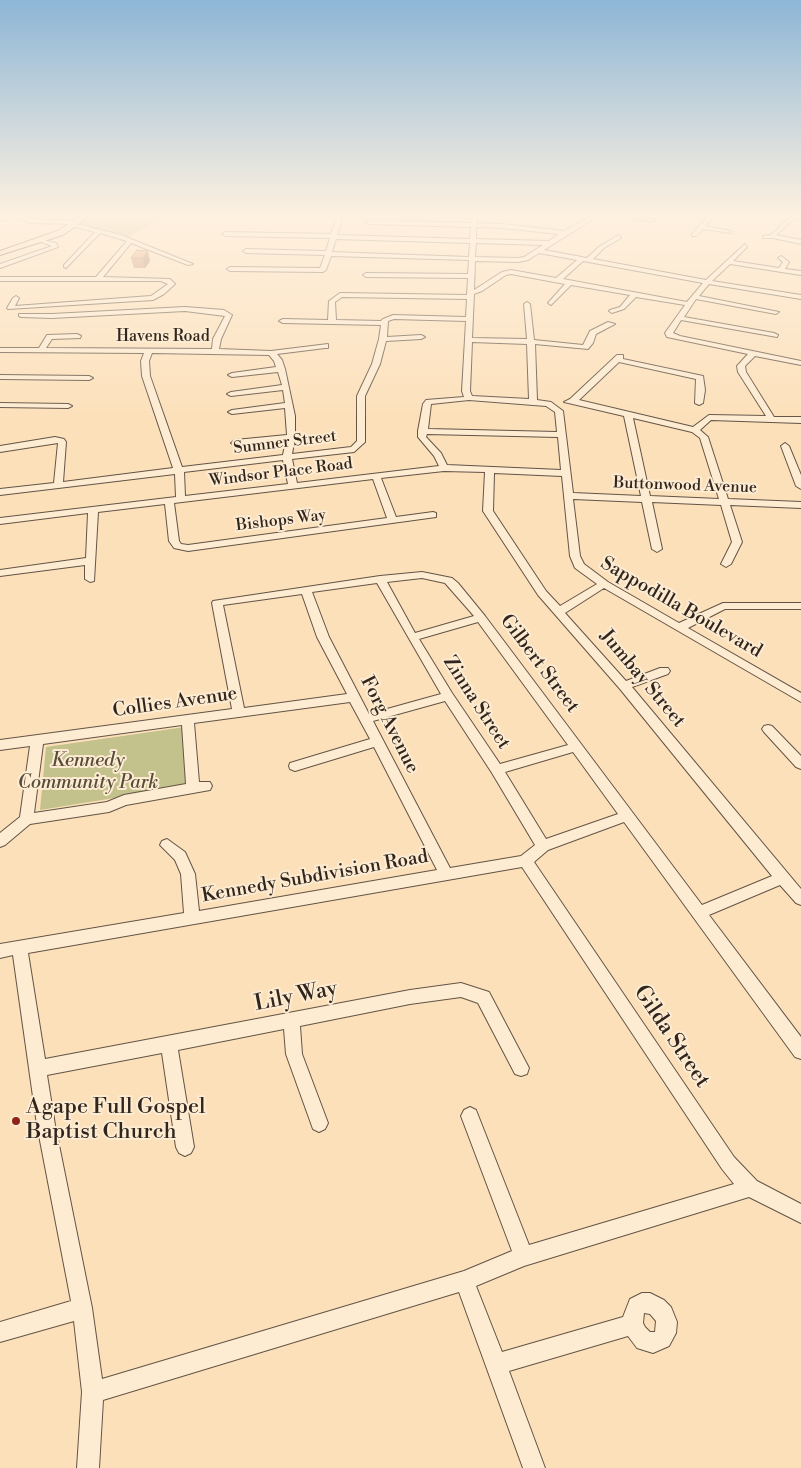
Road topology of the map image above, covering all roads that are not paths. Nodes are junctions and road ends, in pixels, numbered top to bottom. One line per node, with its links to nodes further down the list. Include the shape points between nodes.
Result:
1 (171, 285): 12 (street, via 153,298 10,308)
2 (471, 285): 9 (street)
3 (489, 285): 9 (street)
4 (568, 285): 13 (street)
5 (584, 285): 8 (street)
6 (705, 285): 10 (street)
7 (723, 285): 11 (street)
8 (635, 294): 15 (street); 16 (street, via 622,308)
9 (470, 295): 20 (street); 22 (street, via 340,295 332,301)
10 (694, 297): 15 (street); 17 (street)
11 (801, 297)
12 (16, 298)
13 (551, 302)
14 (526, 304): 30 (street)
15 (689, 304): 19 (street)
16 (612, 311)
17 (776, 312)
18 (21, 315): 37 (street, via 185,309 224,312 228,315)
19 (679, 318): 25 (street); 39 (street, via 669,333 673,337)
20 (469, 319): 23 (street, via 393,317 386,319); 29 (street)
21 (283, 321): 22 (street)
22 (332, 322): 23 (street)
23 (385, 323): 28 (street, Sumner Street)
24 (611, 324): 32 (street, via 593,333)
25 (774, 335)
26 (77, 336): 34 (street, via 50,336)
27 (421, 337): 28 (street)
28 (383, 339): 66 (street, Sumner Street, via 361,396 360,445 350,450)
29 (468, 340): 30 (street); 47 (street, via 466,391)
30 (531, 342): 32 (street); 49 (street)
31 (325, 346): 38 (street, Havens Road)
32 (585, 346): 35 (street)
33 (0, 350): 34 (street, Havens Road)
34 (41, 350): 36 (street, Havens Road)
35 (596, 350)
36 (148, 351): 37 (street, Havens Road); 69 (street, via 146,376)
37 (214, 351): 38 (street, Havens Road)
38 (271, 353): 41 (street)
39 (753, 353): 40 (street); 57 (street, via 741,366 742,372)
40 (801, 363)
41 (281, 369): 42 (street); 45 (street)
42 (232, 375)
43 (0, 377): 44 (street)
44 (89, 378)
45 (286, 388): 46 (street); 51 (street)
46 (231, 394)
47 (469, 398): 49 (street); 60 (street, via 429,402)
48 (573, 401): 50 (street, via 619,358 700,378); 54 (street); 56 (street)
49 (533, 402): 54 (street)
50 (699, 403)
51 (289, 404): 55 (street); 62 (street)
52 (0, 405): 53 (street)
53 (68, 406)
54 (553, 406): 61 (street, Sappodilla Boulevard, via 559,411)
55 (232, 412)
56 (628, 414): 59 (street); 77 (street)
57 (771, 418): 58 (street); 59 (street, via 709,417)
58 (801, 420)
59 (695, 430): 80 (street, via 704,437)
60 (422, 431): 61 (street); 67 (street, via 422,437 438,455)
61 (561, 436): 70 (street, Sappodilla Boulevard)
62 (292, 437): 63 (street); 66 (street)
63 (235, 443)
64 (785, 446): 74 (street)
65 (0, 449): 72 (street, via 54,440 62,442)
66 (287, 458): 69 (street, Sumner Street); 73 (street)
67 (444, 468): 68 (street, Windsor Place Road); 71 (street, Windsor Place Road)
68 (490, 469): 70 (street, Windsor Place Road); 95 (street, Jumbay Street, via 488,511 542,593)
69 (179, 472): 72 (street, Sumner Street); 78 (street)
70 (565, 473): 76 (street, Sappodilla Boulevard)
71 (376, 476): 73 (street, Windsor Place Road); 85 (street)
72 (58, 485): 75 (street, Sumner Street)
73 (293, 486): 78 (street, Windsor Place Road)
74 (801, 486)
75 (0, 492)
76 (568, 496): 77 (street, Buttonwood Avenue); 92 (street, Sappodilla Boulevard, via 575,556 590,576)
77 (646, 499): 80 (street, Buttonwood Avenue); 86 (street)
78 (181, 500): 79 (street, Windsor Place Road)
79 (169, 501): 82 (street, Windsor Place Road); 85 (street, Bishops Way, via 174,541 178,546 188,548)
80 (725, 503): 81 (street, Buttonwood Avenue); 88 (street, via 737,542)
81 (801, 505)
82 (93, 510): 84 (street, Windsor Place Road); 87 (street)
83 (433, 515): 85 (street, Bishops Way)
84 (0, 521)
85 (393, 521)
86 (657, 549)
87 (90, 561): 89 (street); 90 (street)
88 (726, 564)
89 (0, 574)
90 (90, 579)
91 (380, 580): 93 (street, Gilbert Street); 96 (street, Gilbert Street, via 422,576 448,580); 98 (street, Zinna Street)
92 (604, 584): 95 (street); 97 (street, Sappodilla Boulevard)
93 (306, 590): 102 (street, Forg Avenue, via 323,637); 104 (street, Gilbert Street, via 217,603)
94 (800, 608): 97 (street, via 723,606)
95 (560, 611): 100 (street, Jumbay Street)
96 (481, 618): 98 (street); 111 (street, Gilbert Street)
97 (680, 627): 103 (street, Sappodilla Boulevard)
98 (413, 638): 101 (street, Zinna Street)
99 (664, 671): 100 (street)
100 (624, 686): 122 (street, Jumbay Street)
101 (448, 696): 105 (street); 114 (street, Zinna Street)
102 (354, 697): 104 (street, Collies Avenue); 105 (street, Forg Avenue)
103 (801, 698)
104 (239, 713): 106 (street, Collies Avenue)
105 (365, 719): 109 (street, Forg Avenue)
106 (188, 720): 108 (street, Collies Avenue); 116 (street, via 199,787 124,800 109,807)
107 (768, 729): 112 (street)
108 (37, 740): 110 (street, Collies Avenue); 116 (street)
109 (376, 742): 113 (street); 121 (street, Forg Avenue)
110 (0, 745)
111 (576, 747): 114 (street); 115 (street, Gilbert Street)
112 (801, 764)
113 (295, 766)
114 (497, 770): 119 (street, Zinna Street)
115 (627, 816): 119 (street); 124 (street, Gilbert Street)
116 (26, 819): 117 (street)
117 (0, 841)
118 (167, 845): 125 (street, via 180,856 188,874)
119 (543, 846): 120 (street)
120 (525, 861): 121 (street, Kennedy Subdivision Road); 136 (street, Gilda Street, via 728,1163)
121 (446, 874): 125 (street, Kennedy Subdivision Road)
122 (782, 878): 123 (street, Jumbay Street); 124 (street)
123 (801, 899)
124 (699, 913): 130 (street, Gilbert Street)
125 (192, 918): 126 (street, Kennedy Subdivision Road)
126 (20, 948): 127 (street, Kennedy Subdivision Road); 132 (street)
127 (0, 951)
128 (291, 1020): 129 (street, Lily Way); 131 (street, Lily Way, via 410,997 461,990 472,992 482,997); 134 (street, via 294,1054)
129 (169, 1044): 132 (street, Lily Way); 135 (street)
130 (801, 1051)
131 (521, 1068)
132 (37, 1069): 140 (street)
133 (470, 1116): 138 (street)
134 (318, 1123)
135 (185, 1146)
136 (750, 1188): 137 (street, Gilda Street); 138 (street)
137 (797, 1211)
138 (524, 1256): 139 (street)
139 (464, 1281): 143 (street); 144 (street)
140 (82, 1308): 142 (street); 144 (street)
141 (633, 1324): 143 (street)
142 (0, 1332)
143 (496, 1364): 146 (street)
144 (93, 1392): 145 (street)
145 (88, 1468)
146 (534, 1468)

